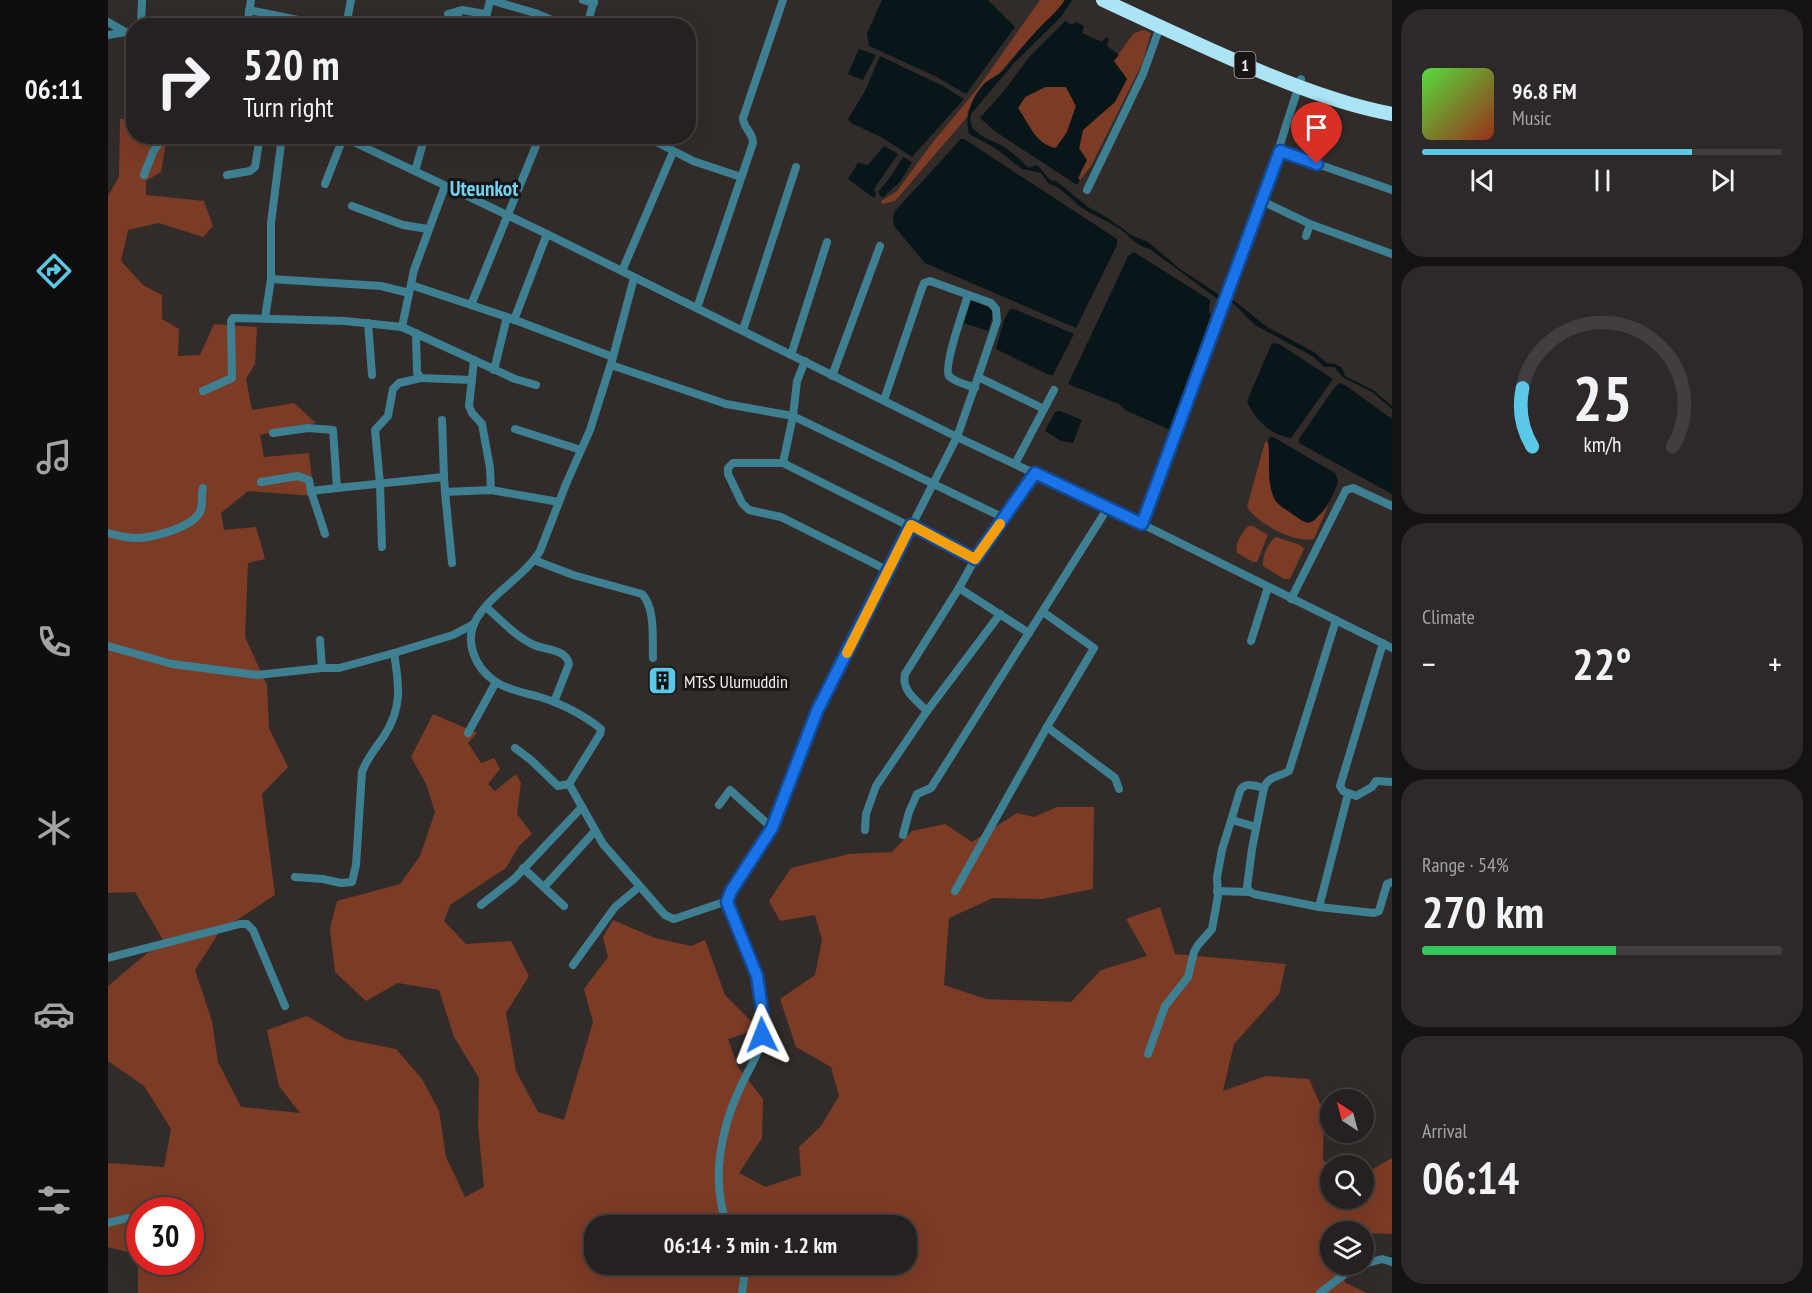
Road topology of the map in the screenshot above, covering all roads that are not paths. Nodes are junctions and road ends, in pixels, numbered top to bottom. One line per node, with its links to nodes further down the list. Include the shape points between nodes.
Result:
1 (142, 0): 15 (street)
2 (251, 0): 10 (street)
3 (351, 0): 18 (street)
4 (490, 0): 12 (street); 14 (street)
5 (583, 0): 9 (street)
6 (783, 0): 45 (street, via 743,118 753,138)
7 (1103, 0): 25 (highway, 1)
8 (1125, 0): 28 (highway, 1)
9 (594, 1): 23 (street)
10 (249, 10): 16 (street); 17 (street)
11 (459, 11): 13 (street); 14 (street); 19 (street)
12 (535, 13): 21 (street); 22 (street)
13 (448, 14)
14 (485, 14): 20 (street)
15 (141, 18)
16 (248, 18)
17 (288, 18)
18 (348, 18)
19 (457, 18)
20 (485, 18)
21 (534, 18)
22 (547, 18)
23 (589, 18)
24 (108, 22): 26 (street)
25 (1160, 27): 28 (highway, 1, via 1199,46); 48 (street, via 1143,74)
26 (126, 32): 27 (street)
27 (108, 34)
28 (1300, 83): 29 (highway, 1); 30 (highway, 1, via 1344,104); 39 (street)
29 (1392, 105)
30 (1392, 114)
31 (158, 144): 43 (street)
32 (259, 144): 44 (street, via 253,170)
33 (281, 144): 62 (street, via 271,223)
34 (339, 144): 46 (street)
35 (357, 144): 42 (street)
36 (422, 144): 42 (street)
37 (537, 144): 52 (street)
38 (660, 144): 40 (street)
39 (1280, 151): 49 (street); 50 (street)
40 (674, 152): 45 (street); 60 (street)
41 (796, 167): 71 (street)
42 (415, 171): 47 (street)
43 (144, 175)
44 (227, 175)
45 (741, 177): 66 (street)
46 (325, 184)
47 (445, 186): 52 (street); 54 (street)
48 (1087, 190)
49 (1392, 190)
50 (1262, 201): 53 (street); 111 (street)
51 (352, 206): 54 (street, via 404,225)
52 (508, 216): 55 (street); 65 (street)
53 (1310, 224): 56 (street); 59 (street)
54 (428, 229): 63 (street)
55 (547, 234): 60 (street); 68 (street)
56 (1306, 236)
57 (827, 242): 73 (street)
58 (880, 246): 79 (street)
59 (1392, 254)
60 (622, 271): 61 (street)
61 (634, 278): 66 (street); 75 (street)
62 (271, 279): 63 (street); 67 (street)
63 (410, 289): 65 (street); 70 (street)
64 (968, 295): 80 (street, via 991,303 998,316); 84 (street, via 948,371 952,379); 87 (street, via 924,282)
65 (471, 305): 68 (street)
66 (697, 308): 71 (street)
67 (265, 318): 69 (street); 86 (street, via 231,320 232,378)
68 (510, 318): 75 (street); 77 (street)
69 (368, 323): 70 (street); 78 (street)
70 (402, 327): 72 (street)
71 (743, 330): 73 (street)
72 (416, 333): 74 (street); 81 (street, via 417,372)
73 (791, 355): 76 (street)
74 (474, 360): 77 (street); 82 (street)
75 (612, 361): 89 (street, via 726,404); 94 (street)
76 (805, 361): 79 (street); 89 (street, via 797,381)
77 (494, 370): 83 (street)
78 (372, 375)
79 (832, 376): 87 (street)
80 (978, 377): 84 (street); 88 (street)
81 (421, 378): 82 (street); 100 (street, via 399,383 393,389 388,416 375,430)
82 (472, 380): 105 (street, via 469,406 482,424)
83 (537, 385)
84 (975, 388): 93 (street)
85 (1054, 390): 88 (street)
86 (203, 391)
87 (884, 400): 93 (street)
88 (1044, 409): 96 (street)
89 (793, 416): 95 (street); 101 (street)
90 (442, 420): 98 (street)
91 (515, 429): 94 (street)
92 (273, 433): 103 (street, via 308,428 333,430)
93 (957, 437): 96 (street); 101 (street)
94 (581, 450): 107 (street)
95 (783, 463): 112 (street); 119 (street, via 733,464 728,468 744,506 753,512 781,516)
96 (1015, 464): 97 (street)
97 (1035, 473): 109 (street); 110 (street)
98 (444, 477): 100 (street); 106 (street)
99 (261, 483): 104 (street, via 306,477)
100 (380, 484): 103 (street); 115 (street)
101 (933, 484): 110 (street); 112 (street)
102 (203, 488): 113 (street, via 203,505 191,522 161,534 136,538)
103 (337, 488): 104 (street)
104 (311, 490): 114 (street)
105 (491, 490): 106 (street); 107 (street)
106 (445, 492): 118 (street)
107 (559, 502): 117 (street)
108 (1392, 506): 122 (street, via 1353,488 1346,490)
109 (1107, 508): 111 (street); 124 (street)
110 (1004, 518): 116 (street)
111 (1142, 524): 120 (street)
112 (911, 525): 116 (street); 119 (street)
113 (108, 533)
114 (325, 534)
115 (382, 547)
116 (975, 559): 121 (street)
117 (534, 560): 123 (street); 135 (street, via 642,594 650,612)
118 (452, 563)
119 (887, 570): 152 (street, via 817,711)
120 (1268, 587): 122 (street); 130 (street)
121 (959, 588): 125 (street); 139 (street, via 905,674 906,688)
122 (1291, 599): 126 (street)
123 (486, 607): 127 (street); 138 (street, via 528,642 567,657 569,664)
124 (1042, 612): 128 (street); 140 (street, via 1094,648)
125 (999, 614): 128 (street); 139 (street)
126 (1336, 620): 131 (street); 145 (street, via 1289,771 1271,777)
127 (474, 624): 134 (street, via 453,635); 137 (street, via 470,641 473,653)
128 (1029, 633): 155 (street, via 931,788 917,794)
129 (320, 640): 136 (street)
130 (1251, 641)
131 (1383, 644): 133 (street); 147 (street, via 1340,786)
132 (108, 646): 136 (street, via 172,664 257,675)
133 (1392, 648)
134 (394, 653): 136 (street, via 339,668); 157 (street, via 399,696 393,719 362,772 355,877 352,882 341,883)
135 (653, 658)
136 (322, 668)
137 (496, 682): 138 (street); 141 (street)
138 (554, 702): 144 (street, via 601,729)
139 (927, 711): 153 (street, via 876,786)
140 (1047, 727): 146 (street, via 1115,778); 161 (street)
141 (468, 733)
142 (515, 748): 144 (street, via 558,786)
143 (1392, 782): 147 (street, via 1379,780 1359,795)
144 (569, 784): 149 (street)
145 (1264, 788): 150 (street, via 1242,788); 151 (street)
146 (1119, 789)
147 (1348, 794): 167 (street)
148 (719, 805): 152 (street, via 730,790)
149 (582, 807): 154 (street); 156 (street)
150 (1232, 820): 151 (street); 162 (street, via 1216,877)
151 (1256, 827): 163 (street, via 1247,886)
152 (772, 828): 164 (street)
153 (865, 830)
154 (595, 831): 159 (street); 160 (street)
155 (903, 835)
156 (523, 868): 159 (street); 165 (street)
157 (295, 877)
158 (1392, 882): 167 (street, via 1384,888 1377,913)
159 (544, 887): 166 (street)
160 (639, 887): 164 (street, via 670,918); 169 (street, via 615,907)
161 (955, 891)
162 (1217, 891): 163 (street); 171 (street, via 1212,930 1194,952 1188,977 1165,1006)
163 (1250, 892): 167 (street)
164 (727, 902): 172 (street, via 757,976 763,1016 762,1035 721,1145 719,1190)
165 (481, 904)
166 (564, 906)
167 (1319, 907)
168 (108, 958): 170 (street, via 247,924)
169 (573, 965)
170 (285, 1006)
171 (1148, 1054)
172 (725, 1215)
173 (126, 1218): 174 (street)
174 (108, 1223)
175 (1374, 1261): 176 (street)
176 (1392, 1262)
177 (743, 1275): 179 (street)
178 (1344, 1275): 180 (street)
179 (742, 1293)
180 (1320, 1293)

